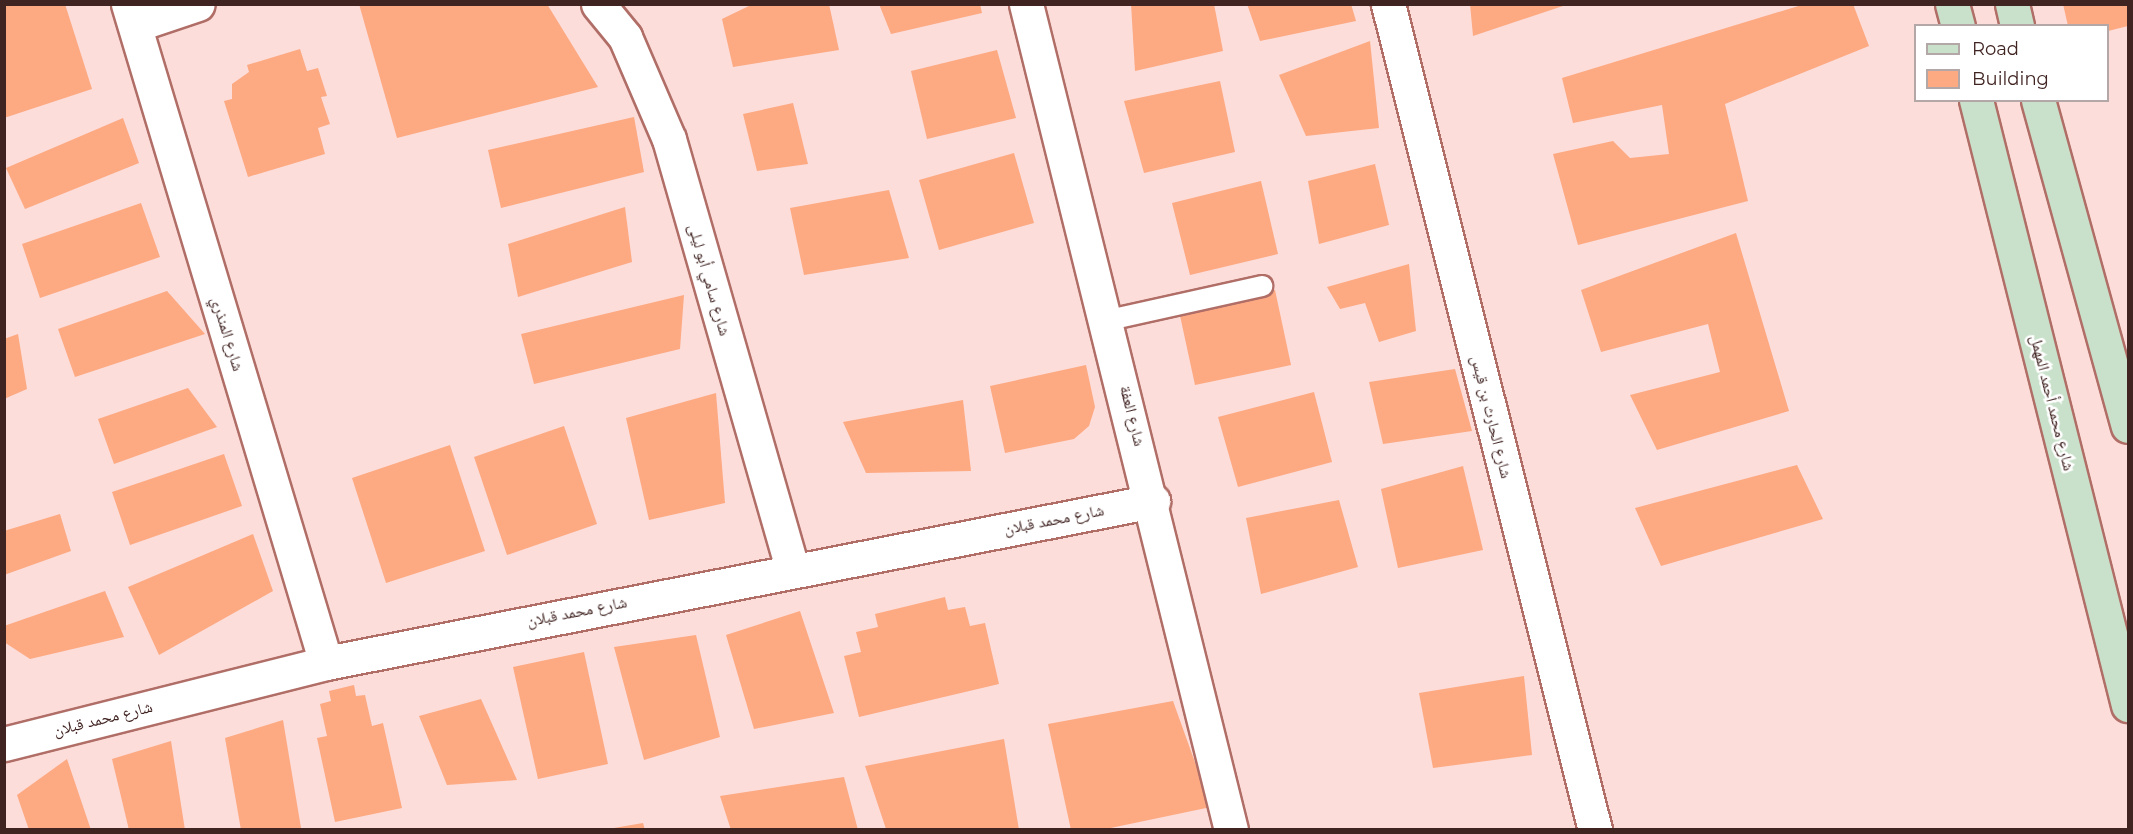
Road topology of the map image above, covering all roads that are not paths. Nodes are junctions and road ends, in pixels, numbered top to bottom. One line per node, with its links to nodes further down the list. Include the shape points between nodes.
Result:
1 (198, 4): 7 (street)
2 (598, 4): 16 (street, شارع سامي أبو ليلى, via 625,37 669,139)
3 (1026, 4): 13 (street, شارع العفة)
4 (1388, 4): 21 (street, شارع الحارث بن قيس)
5 (1952, 4): 8 (main road)
6 (2012, 4): 9 (main road)
7 (132, 15): 17 (street, شارع المنذري)
8 (1957, 24)
9 (2017, 24)
10 (1977, 102): 18 (main road, شارع محمد أحمد المهمل)
11 (2039, 102): 14 (main road)
12 (1262, 286): 13 (lane)
13 (1109, 320): 15 (street, شارع العفة)
14 (2128, 426)
15 (1153, 501): 16 (street, شارع محمد قبلان); 20 (street, شارع العفة)
16 (792, 569): 17 (street, شارع محمد قبلان)
17 (326, 663): 19 (street, شارع محمد قبلان)
18 (2128, 705)
19 (4, 744)
20 (1231, 830)
21 (1595, 830)

